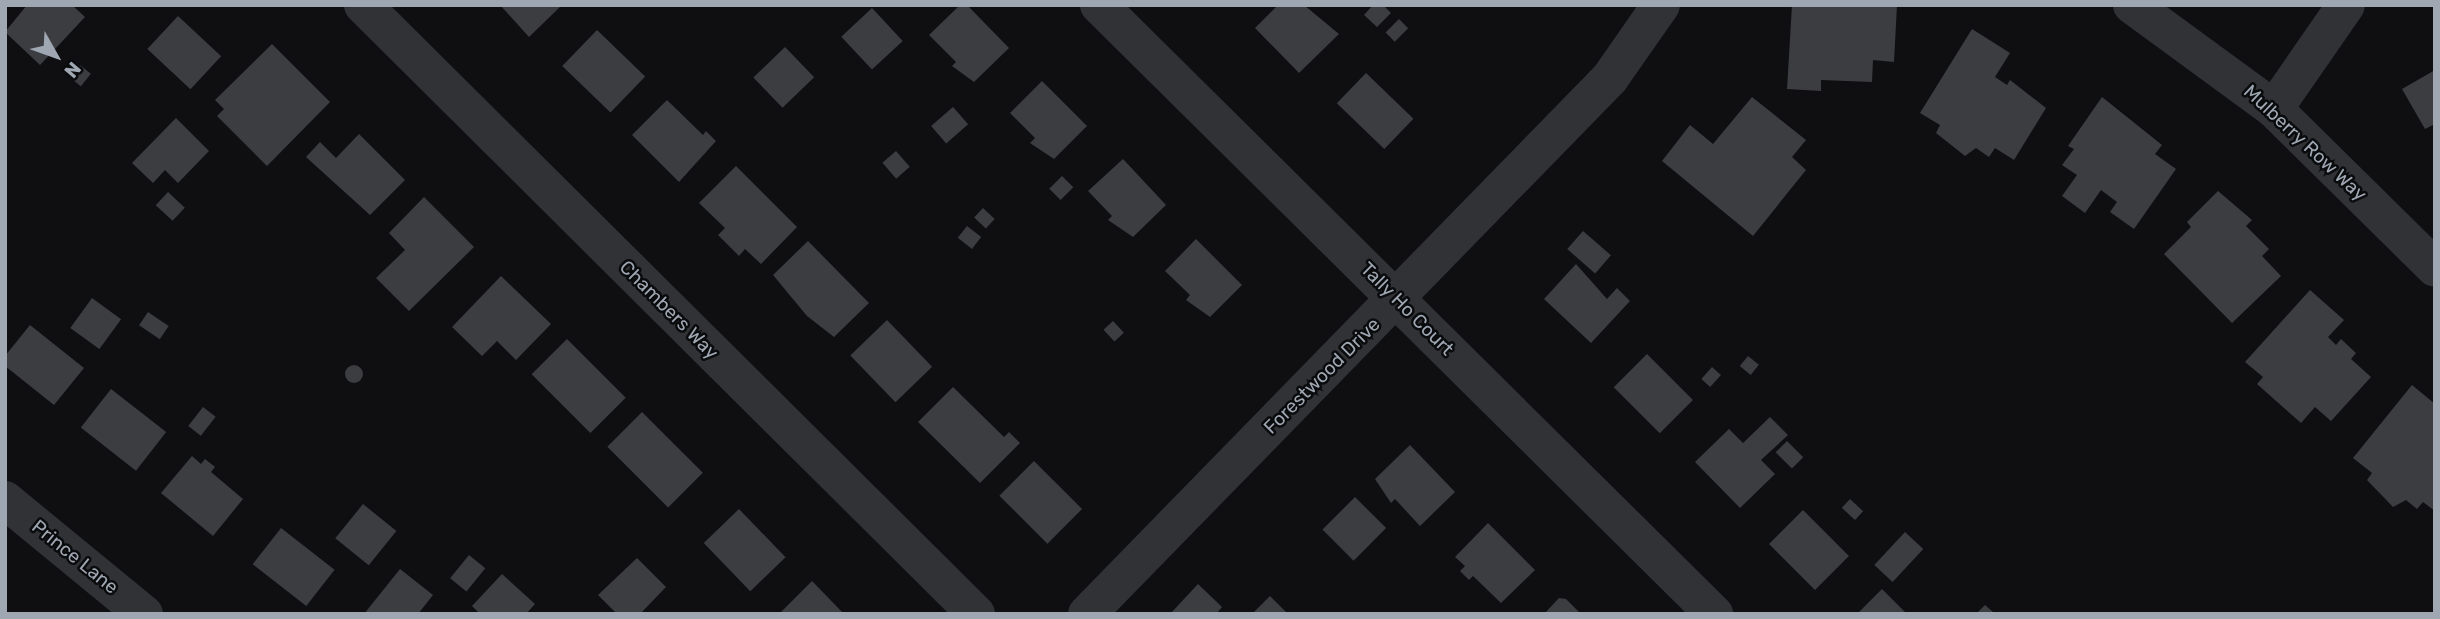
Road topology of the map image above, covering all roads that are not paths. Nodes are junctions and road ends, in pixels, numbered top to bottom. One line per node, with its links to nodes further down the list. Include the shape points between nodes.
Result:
1 (363, 5): 11 (street, Chambers Way)
2 (1099, 5): 8 (street, Tally Ho Court)
3 (1661, 5): 8 (street, Forestwood Drive, via 1610,78)
4 (2132, 5): 6 (street, Mulberry Row Way)
5 (2346, 5): 6 (street)
6 (2274, 109): 7 (street, Mulberry Row Way)
7 (2435, 268)
8 (1398, 299): 12 (street, Forestwood Drive); 13 (street, Tally Ho Court)
9 (5, 500): 10 (street, Prince Lane)
10 (144, 614)
11 (976, 614)
12 (1087, 614)
13 (1714, 614)

